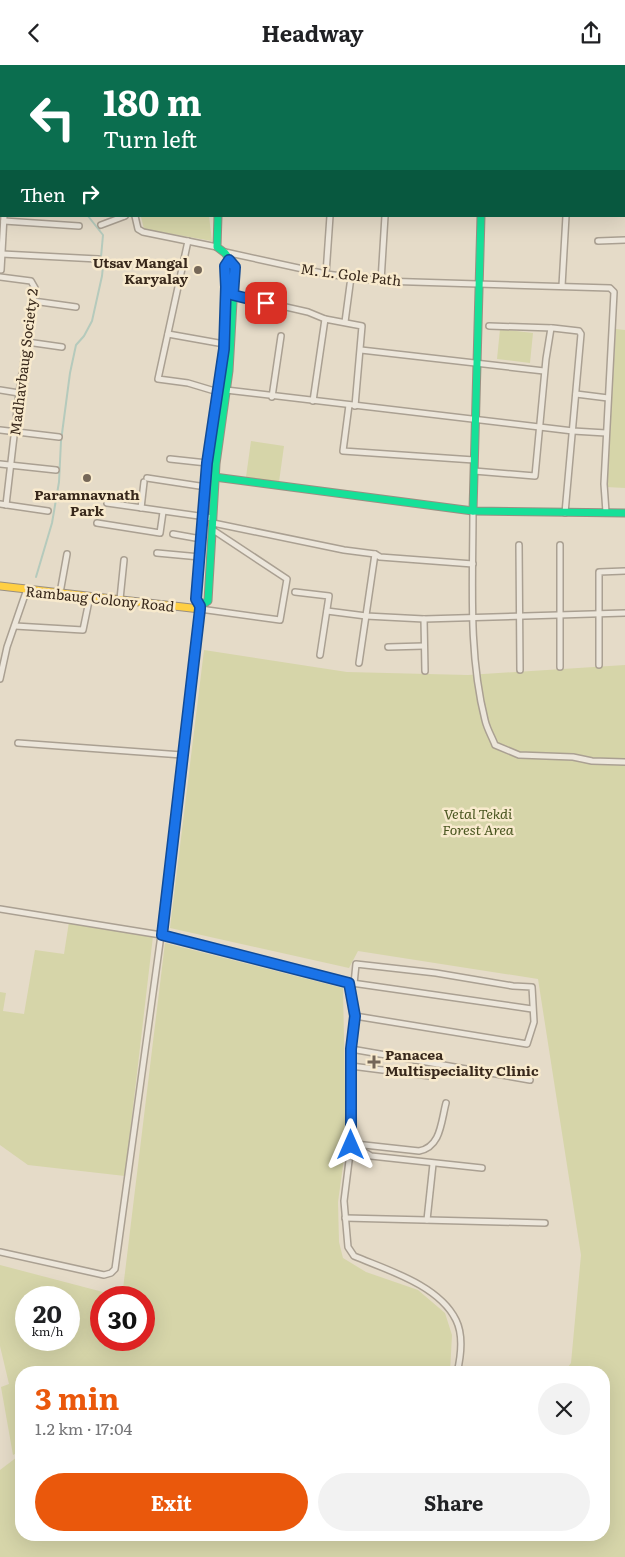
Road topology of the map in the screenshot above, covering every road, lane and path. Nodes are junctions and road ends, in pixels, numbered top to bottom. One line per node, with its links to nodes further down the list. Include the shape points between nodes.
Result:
1 (122, 217): 9 (street)
2 (135, 217): 12 (street, via 138,229)
3 (218, 217): 14 (street)
4 (330, 217): 20 (street)
5 (385, 217): 23 (street)
6 (481, 217): 24 (street)
7 (566, 217): 25 (street)
8 (4, 219): 10 (street); 16 (street)
9 (101, 225)
10 (79, 226)
11 (625, 240): 13 (street)
12 (188, 241): 14 (street); 33 (street)
13 (598, 241)
14 (217, 247): 15 (street)
15 (225, 252): 18 (street); 20 (street, M. L. Gole Path)
16 (2, 254): 17 (street); 19 (street)
17 (98, 259)
18 (229, 260): 26 (street, via 235,267); 36 (street, via 225,266)
19 (1, 270)
20 (326, 274): 22 (street, M. L. Gole Path)
21 (0, 277): 27 (street, Madhavbaug Society 2, via 31,281 35,286)
22 (351, 277): 23 (street, M. L. Gole Path); 30 (street)
23 (381, 281): 24 (street, M. L. Gole Path)
24 (479, 285): 25 (street, M. L. Gole Path); 39 (street)
25 (562, 287): 46 (street, M. L. Gole Path, via 608,288 614,292)
26 (233, 295): 29 (street); 42 (street, via 231,349)
27 (33, 301): 28 (street); 35 (street, Madhavbaug Society 2)
28 (76, 307)
29 (326, 319): 30 (street); 47 (street)
30 (345, 322): 38 (street, via 362,326)
31 (489, 326): 32 (street)
32 (551, 328): 40 (street); 44 (street, via 582,334)
33 (168, 334): 36 (street); 42 (street, via 158,379)
34 (281, 337): 45 (street)
35 (27, 342): 37 (street); 43 (street, Madhavbaug Society 2)
36 (224, 344): 42 (street)
37 (62, 347)
38 (360, 350): 39 (street); 49 (street)
39 (477, 363): 40 (street); 50 (street)
40 (544, 371): 51 (street)
41 (0, 390): 43 (street)
42 (222, 391): 45 (street); 59 (street); 65 (street)
43 (19, 393): 54 (street, Madhavbaug Society 2)
44 (576, 394): 46 (street); 53 (street)
45 (272, 397): 47 (street)
46 (608, 397): 55 (street)
47 (314, 401): 48 (street)
48 (349, 405): 49 (street); 58 (street, via 343,451)
49 (356, 406): 50 (street)
50 (475, 419): 51 (street); 58 (street)
51 (539, 427): 53 (street); 63 (street, via 535,476)
52 (0, 430): 54 (street)
53 (572, 431): 55 (street); 74 (street)
54 (14, 432): 56 (street); 61 (street, Madhavbaug Society 2)
55 (606, 433): 73 (street)
56 (59, 437)
57 (170, 459): 59 (street)
58 (474, 460): 63 (street)
59 (207, 463): 64 (street)
60 (0, 464): 61 (street)
61 (10, 465): 62 (street); 68 (street, Madhavbaug Society 2)
62 (56, 470)
63 (474, 471): 71 (street)
64 (207, 476): 65 (street); 66 (street)
65 (215, 477): 71 (street); 78 (street)
66 (206, 487): 69 (street, via 146,480); 76 (street)
67 (107, 503): 69 (street)
68 (3, 504): 70 (street)
69 (141, 508): 72 (street)
70 (48, 511)
71 (473, 511): 74 (street); 88 (street)
72 (163, 512): 76 (street); 77 (street, via 160,533)
73 (606, 512): 74 (street); 75 (street)
74 (565, 513)
75 (625, 513)
76 (203, 517): 78 (street); 80 (street)
77 (98, 523)
78 (213, 524): 85 (street); 96 (street, via 208,601); 96 (street, via 287,579 280,621)
79 (173, 534): 80 (street)
80 (202, 539): 86 (street)
81 (519, 545): 102 (street)
82 (560, 545): 100 (street)
83 (157, 553): 86 (street)
84 (67, 554): 93 (street)
85 (375, 554): 88 (street); 101 (street)
86 (200, 557): 96 (street, via 196,599)
87 (124, 560): 95 (street)
88 (473, 564): 103 (street)
89 (625, 571): 99 (street, via 599,573)
90 (0, 586): 91 (street, Rambaug Colony Road)
91 (28, 589): 93 (street, Rambaug Colony Road); 105 (street)
92 (295, 592): 97 (street, via 329,596)
93 (60, 593): 94 (street, Rambaug Colony Road)
94 (90, 596): 95 (street, Rambaug Colony Road); 105 (street, via 83,630)
95 (120, 599): 96 (street, Rambaug Colony Road)
96 (200, 607): 118 (street)
97 (327, 611): 101 (street); 110 (street)
98 (625, 613): 99 (street)
99 (598, 614): 100 (street); 112 (street)
100 (559, 615): 102 (street); 113 (street)
101 (366, 616): 104 (street); 111 (street)
102 (519, 617): 103 (street); 114 (street)
103 (473, 618): 104 (street); 119 (street, via 485,722 495,745 519,755)
104 (424, 619): 108 (street)
105 (15, 626): 107 (street)
106 (0, 644): 107 (street)
107 (8, 645): 116 (street)
108 (424, 646): 109 (street); 115 (street)
109 (388, 647)
110 (320, 655)
111 (359, 663)
112 (599, 665)
113 (560, 667)
114 (520, 670)
115 (425, 671)
116 (0, 679)
117 (18, 743): 118 (street)
118 (182, 755): 121 (street)
119 (625, 762)
120 (0, 909): 121 (street)
121 (162, 935): 122 (street); 136 (street, via 114,1269 104,1275)
122 (352, 983): 123 (street); 123 (street, via 356,964 436,973 532,987); 124 (street)
123 (532, 1009): 124 (street, via 534,1021 527,1044)
124 (355, 1016): 125 (street)
125 (351, 1049): 126 (street); 128 (street)
126 (351, 1066): 127 (street); 130 (street)
127 (430, 1076)
128 (530, 1080)
129 (446, 1103): 130 (street, via 436,1141 427,1149 419,1151)
130 (351, 1144): 131 (street, via 371,1156); 133 (street, via 344,1201)
131 (434, 1164): 132 (street); 134 (street)
132 (482, 1168)
133 (346, 1218): 134 (street); 137 (street, via 351,1253 424,1287 451,1312 459,1329)
134 (427, 1220): 135 (street)
135 (545, 1223)
136 (0, 1252)
137 (459, 1366)

